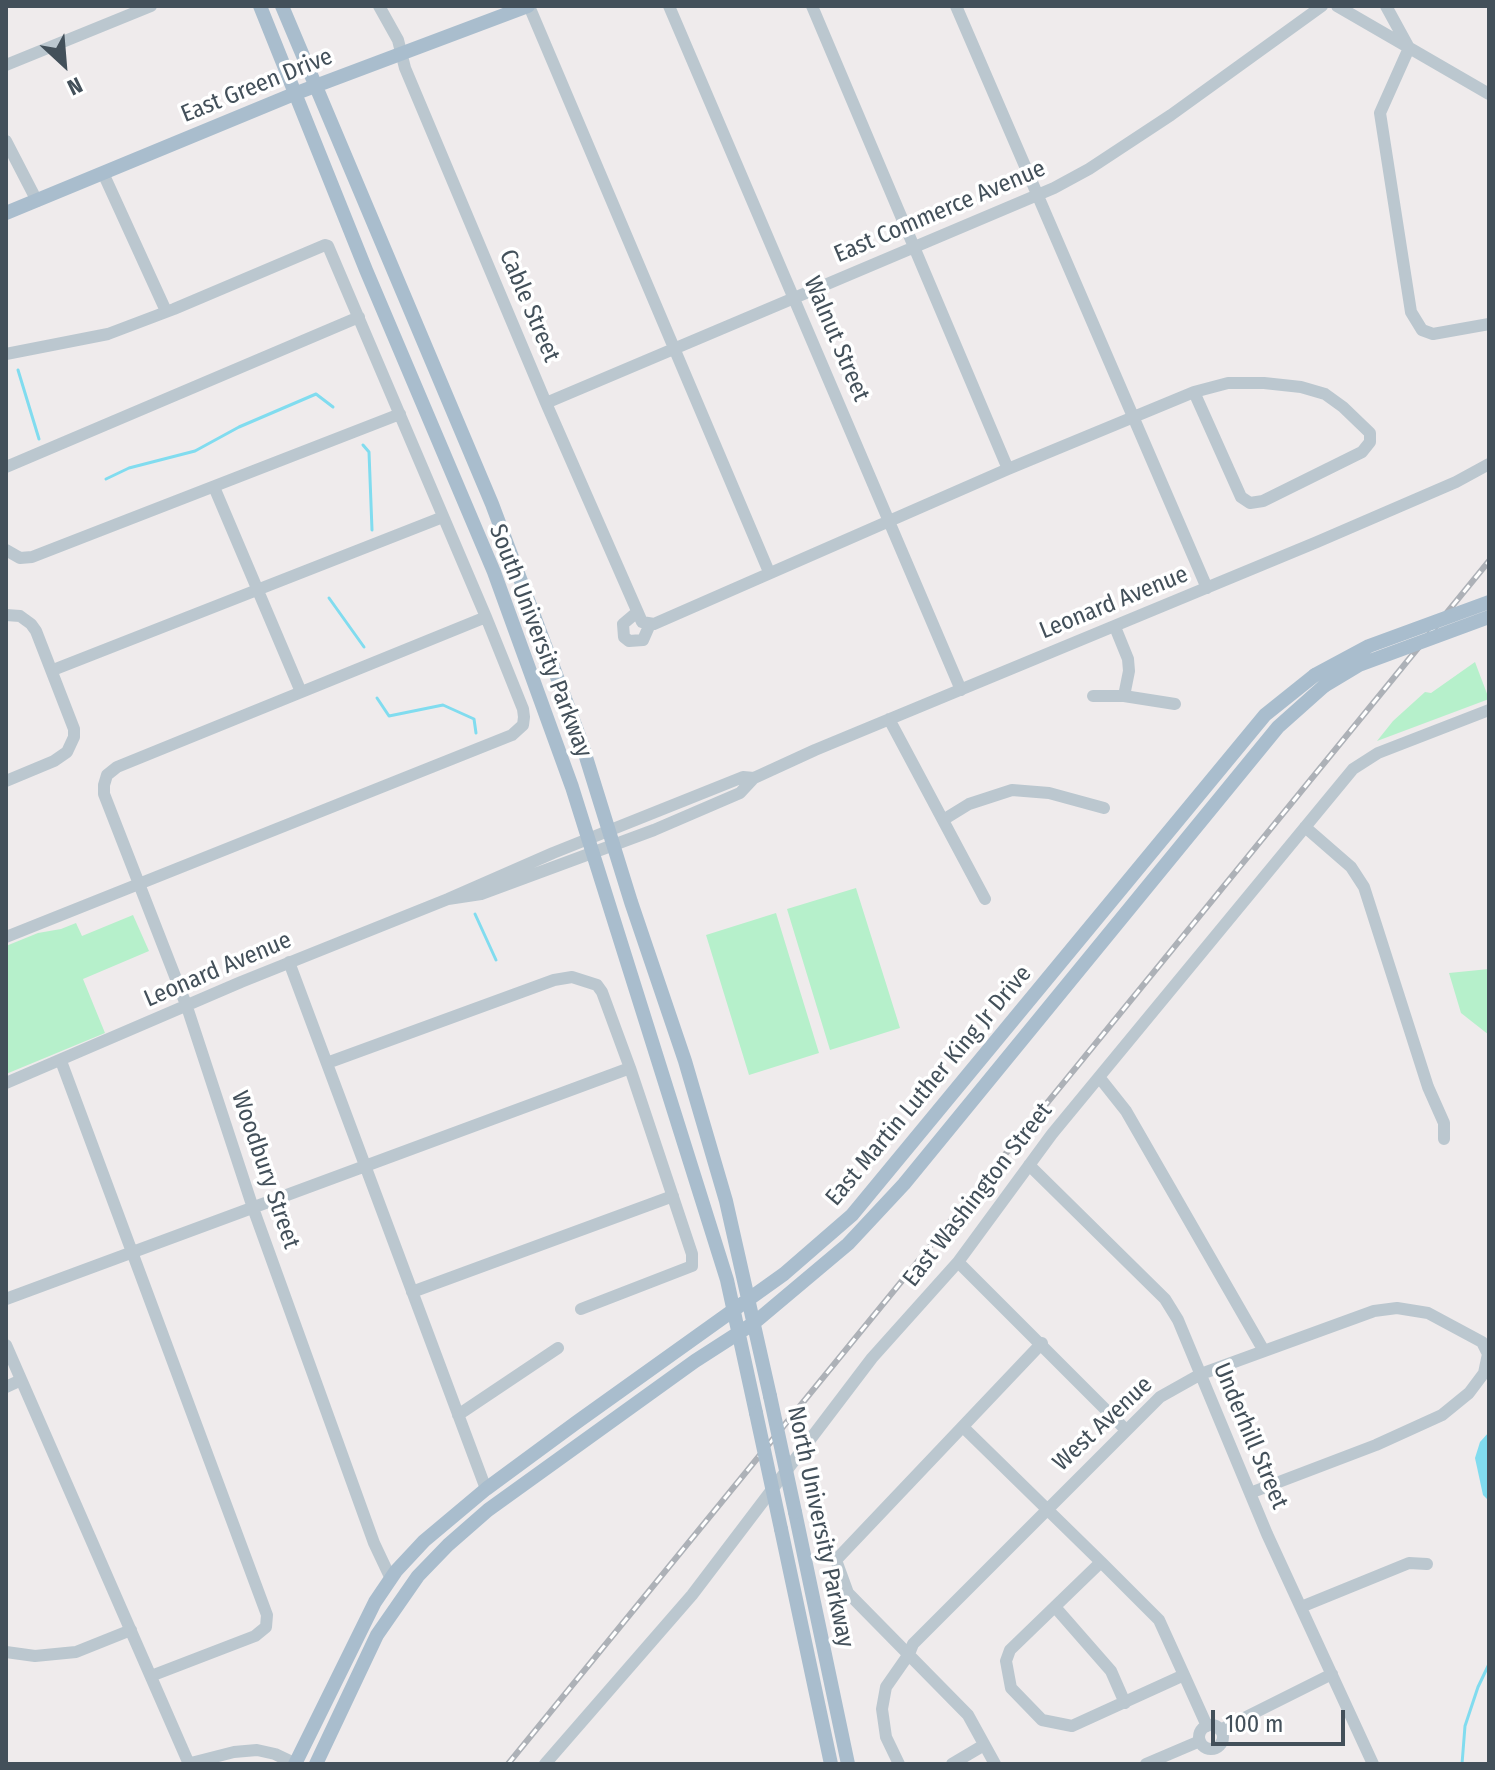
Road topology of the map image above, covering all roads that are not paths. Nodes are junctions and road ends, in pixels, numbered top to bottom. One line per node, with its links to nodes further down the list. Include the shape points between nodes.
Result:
1 (151, 6): 14 (street)
2 (260, 6): 16 (main road, South University Parkway)
3 (282, 6): 15 (main road, South University Parkway)
4 (379, 6): 13 (street, Cable Street)
5 (528, 6): 13 (main road, East Green Drive); 28 (street)
6 (669, 6): 24 (street, Walnut Street)
7 (812, 6): 23 (street)
8 (956, 6): 20 (street)
9 (1322, 6): 20 (street, East Commerce Avenue, via 1100,162)
10 (1337, 6): 12 (street)
11 (1386, 6): 12 (street)
12 (1409, 48): 17 (street); 27 (street, via 1380,113 1411,312 1422,330 1433,334)
13 (402, 54): 15 (main road, East Green Drive); 31 (street, Cable Street)
14 (6, 65)
15 (316, 85): 16 (main road, East Green Drive); 63 (main road, South University Parkway, via 492,504)
16 (294, 94): 19 (main road, East Green Drive); 64 (main road, South University Parkway, via 494,572)
17 (1489, 94)
18 (6, 141): 21 (street)
19 (103, 173): 21 (main road, East Green Drive); 25 (street)
20 (1039, 194): 23 (street, East Commerce Avenue); 33 (street)
21 (37, 201): 22 (main road, East Green Drive)
22 (6, 213)
23 (914, 247): 24 (street, East Commerce Avenue); 36 (street)
24 (794, 298): 28 (street, East Commerce Avenue); 39 (street, Walnut Street)
25 (166, 311): 26 (street, via 325,245); 29 (street, via 108,334)
26 (359, 317): 32 (street); 35 (street)
27 (1489, 324)
28 (674, 349): 31 (street, East Commerce Avenue); 41 (street)
29 (6, 354)
30 (1194, 392): 30 (street, via 1228,383 1301,387 1343,407 1370,433 1370,442 1362,452 1250,503 1241,497); 33 (street)
31 (546, 403): 41 (street, Cable Street, via 642,620)
32 (400, 414): 37 (street); 38 (street)
33 (1135, 417): 36 (street); 42 (street)
34 (1489, 464): 42 (street, Leonard Avenue)
35 (6, 467)
36 (1008, 469): 39 (street)
37 (214, 487): 40 (street, via 32,557 20,558); 43 (street)
38 (443, 517): 43 (street); 46 (street)
39 (889, 521): 41 (street); 51 (street, Walnut Street)
40 (6, 550)
41 (769, 572)
42 (1207, 588): 48 (street, Leonard Avenue)
43 (258, 589): 49 (street); 52 (street)
44 (1489, 602): 50 (main road, East Martin Luther King Jr Drive, bridge, via 1369,646)
45 (6, 615): 49 (street, via 31,624)
46 (486, 617): 52 (street); 66 (street, via 523,709 523,725 512,735)
47 (1489, 617): 50 (main road, East Martin Luther King Jr Drive, bridge)
48 (1115, 627): 51 (street, Leonard Avenue); 54 (street, via 1128,659)
49 (53, 670): 59 (street, via 74,737 67,752 54,761)
50 (1320, 680): 84 (main road, East Martin Luther King Jr Drive, via 1265,715 861,1205 818,1246); 88 (main road, East Martin Luther King Jr Drive, via 904,1184 848,1244)
51 (961, 690): 57 (street, Leonard Avenue)
52 (301, 692): 66 (street, Woodbury Street, via 107,775 104,794)
53 (1093, 696): 54 (street)
54 (1124, 696): 55 (street)
55 (1175, 704)
56 (1489, 710): 62 (street, East Washington Street, via 1369,757)
57 (889, 719): 58 (street, Leonard Avenue); 61 (street)
58 (754, 778): 63 (street, Leonard Avenue, via 743,777); 65 (street, Leonard Avenue, via 740,793)
59 (6, 781)
60 (1104, 808): 61 (street, via 1049,793 1012,790 969,804)
61 (943, 820): 67 (street)
62 (1305, 827): 74 (street, East Washington Street); 76 (street, via 1351,867 1364,887 1444,1123)
63 (609, 831): 64 (street, Leonard Avenue); 65 (main road, South University Parkway)
64 (592, 845): 65 (street, Leonard Avenue); 69 (street, Leonard Avenue); 87 (main road, South University Parkway)
65 (614, 846): 84 (main road, South University Parkway, via 685,1061)
66 (139, 883): 68 (street); 70 (street, Woodbury Street)
67 (985, 899)
68 (6, 937)
69 (289, 962): 70 (street, Leonard Avenue); 72 (street)
70 (187, 1007): 71 (street, Leonard Avenue); 80 (street, Woodbury Street)
71 (61, 1061): 75 (street, Leonard Avenue); 81 (street)
72 (327, 1063): 73 (street, via 563,977 597,985); 78 (street)
73 (630, 1068): 78 (street); 79 (street)
74 (1099, 1077): 77 (street, East Washington Street); 93 (street, via 1126,1111)
75 (6, 1083)
76 (1444, 1139)
77 (1029, 1165): 82 (street, East Washington Street); 95 (street, Underhill Street, via 1165,1299)
78 (365, 1166): 80 (street); 83 (street)
79 (673, 1196): 83 (street); 86 (street, via 692,1266)
80 (253, 1208): 81 (street); 106 (street, Woodbury Street)
81 (134, 1253): 85 (street); 114 (street, via 267,1615 266,1627 255,1636)
82 (958, 1262): 90 (street); 122 (street, East Washington Street, via 872,1358 692,1595)
83 (412, 1292): 98 (street)
84 (749, 1298): 87 (main road, East Martin Luther King Jr Drive); 88 (main road, North University Parkway)
85 (6, 1299)
86 (581, 1309)
87 (733, 1309): 89 (main road, North University Parkway); 101 (main road, East Martin Luther King Jr Drive)
88 (754, 1323): 89 (main road, East Martin Luther King Jr Drive); 124 (main road, North University Parkway, bridge)
89 (739, 1334): 121 (main road, East Martin Luther King Jr Drive, via 488,1510 448,1545 418,1576 377,1635); 123 (main road, North University Parkway, bridge)
90 (1042, 1343): 99 (street); 100 (street)
91 (6, 1345): 96 (street)
92 (558, 1348): 98 (street)
93 (1264, 1351): 94 (street, West Avenue, via 1374,1311 1397,1308 1428,1313 1475,1336); 95 (street, West Avenue)
94 (1488, 1354): 102 (street, via 1484,1373 1469,1393 1442,1415)
95 (1201, 1374): 100 (street, West Avenue, via 1160,1397); 102 (street, Underhill Street)
96 (21, 1380): 97 (street); 109 (street)
97 (6, 1387)
98 (458, 1415): 101 (street)
99 (963, 1427): 103 (street); 111 (street, via 837,1557 848,1593)
100 (1125, 1429): 103 (street, West Avenue)
101 (486, 1489): 106 (main road, East Martin Luther King Jr Drive, via 424,1541)
102 (1250, 1493): 108 (street, Underhill Street)
103 (1047, 1508): 104 (street); 111 (street, West Avenue, via 921,1635)
104 (1101, 1562): 107 (street); 113 (street, via 1159,1620)
105 (1427, 1564): 108 (street, via 1409,1563)
106 (391, 1579): 120 (main road, East Martin Luther King Jr Drive, via 354,1640)
107 (1055, 1607): 115 (street, via 1111,1671); 115 (street, via 1010,1650 1006,1661 1011,1688 1042,1720 1072,1726)
108 (1301, 1607): 112 (street, Underhill Street)
109 (131, 1630): 110 (street, via 76,1652); 114 (street)
110 (6, 1652)
111 (909, 1654): 118 (street, via 968,1715); 125 (street, West Avenue, via 886,1687 882,1709 886,1737)
112 (1332, 1674): 116 (street); 129 (street, Underhill Street)
113 (1184, 1675): 115 (street); 116 (street)
114 (151, 1676): 119 (street)
115 (1125, 1703)
116 (1214, 1728): 117 (street, via 1201,1731); 117 (street, via 1223,1738 1217,1752)
117 (1200, 1741): 128 (street)
118 (984, 1745): 126 (street); 127 (street)
119 (188, 1764): 120 (street, via 257,1750)
120 (296, 1764)
121 (316, 1764)
122 (545, 1764)
123 (831, 1764)
124 (848, 1764)
125 (899, 1764)
126 (952, 1764)
127 (995, 1764)
128 (1146, 1764)
129 (1373, 1764)

